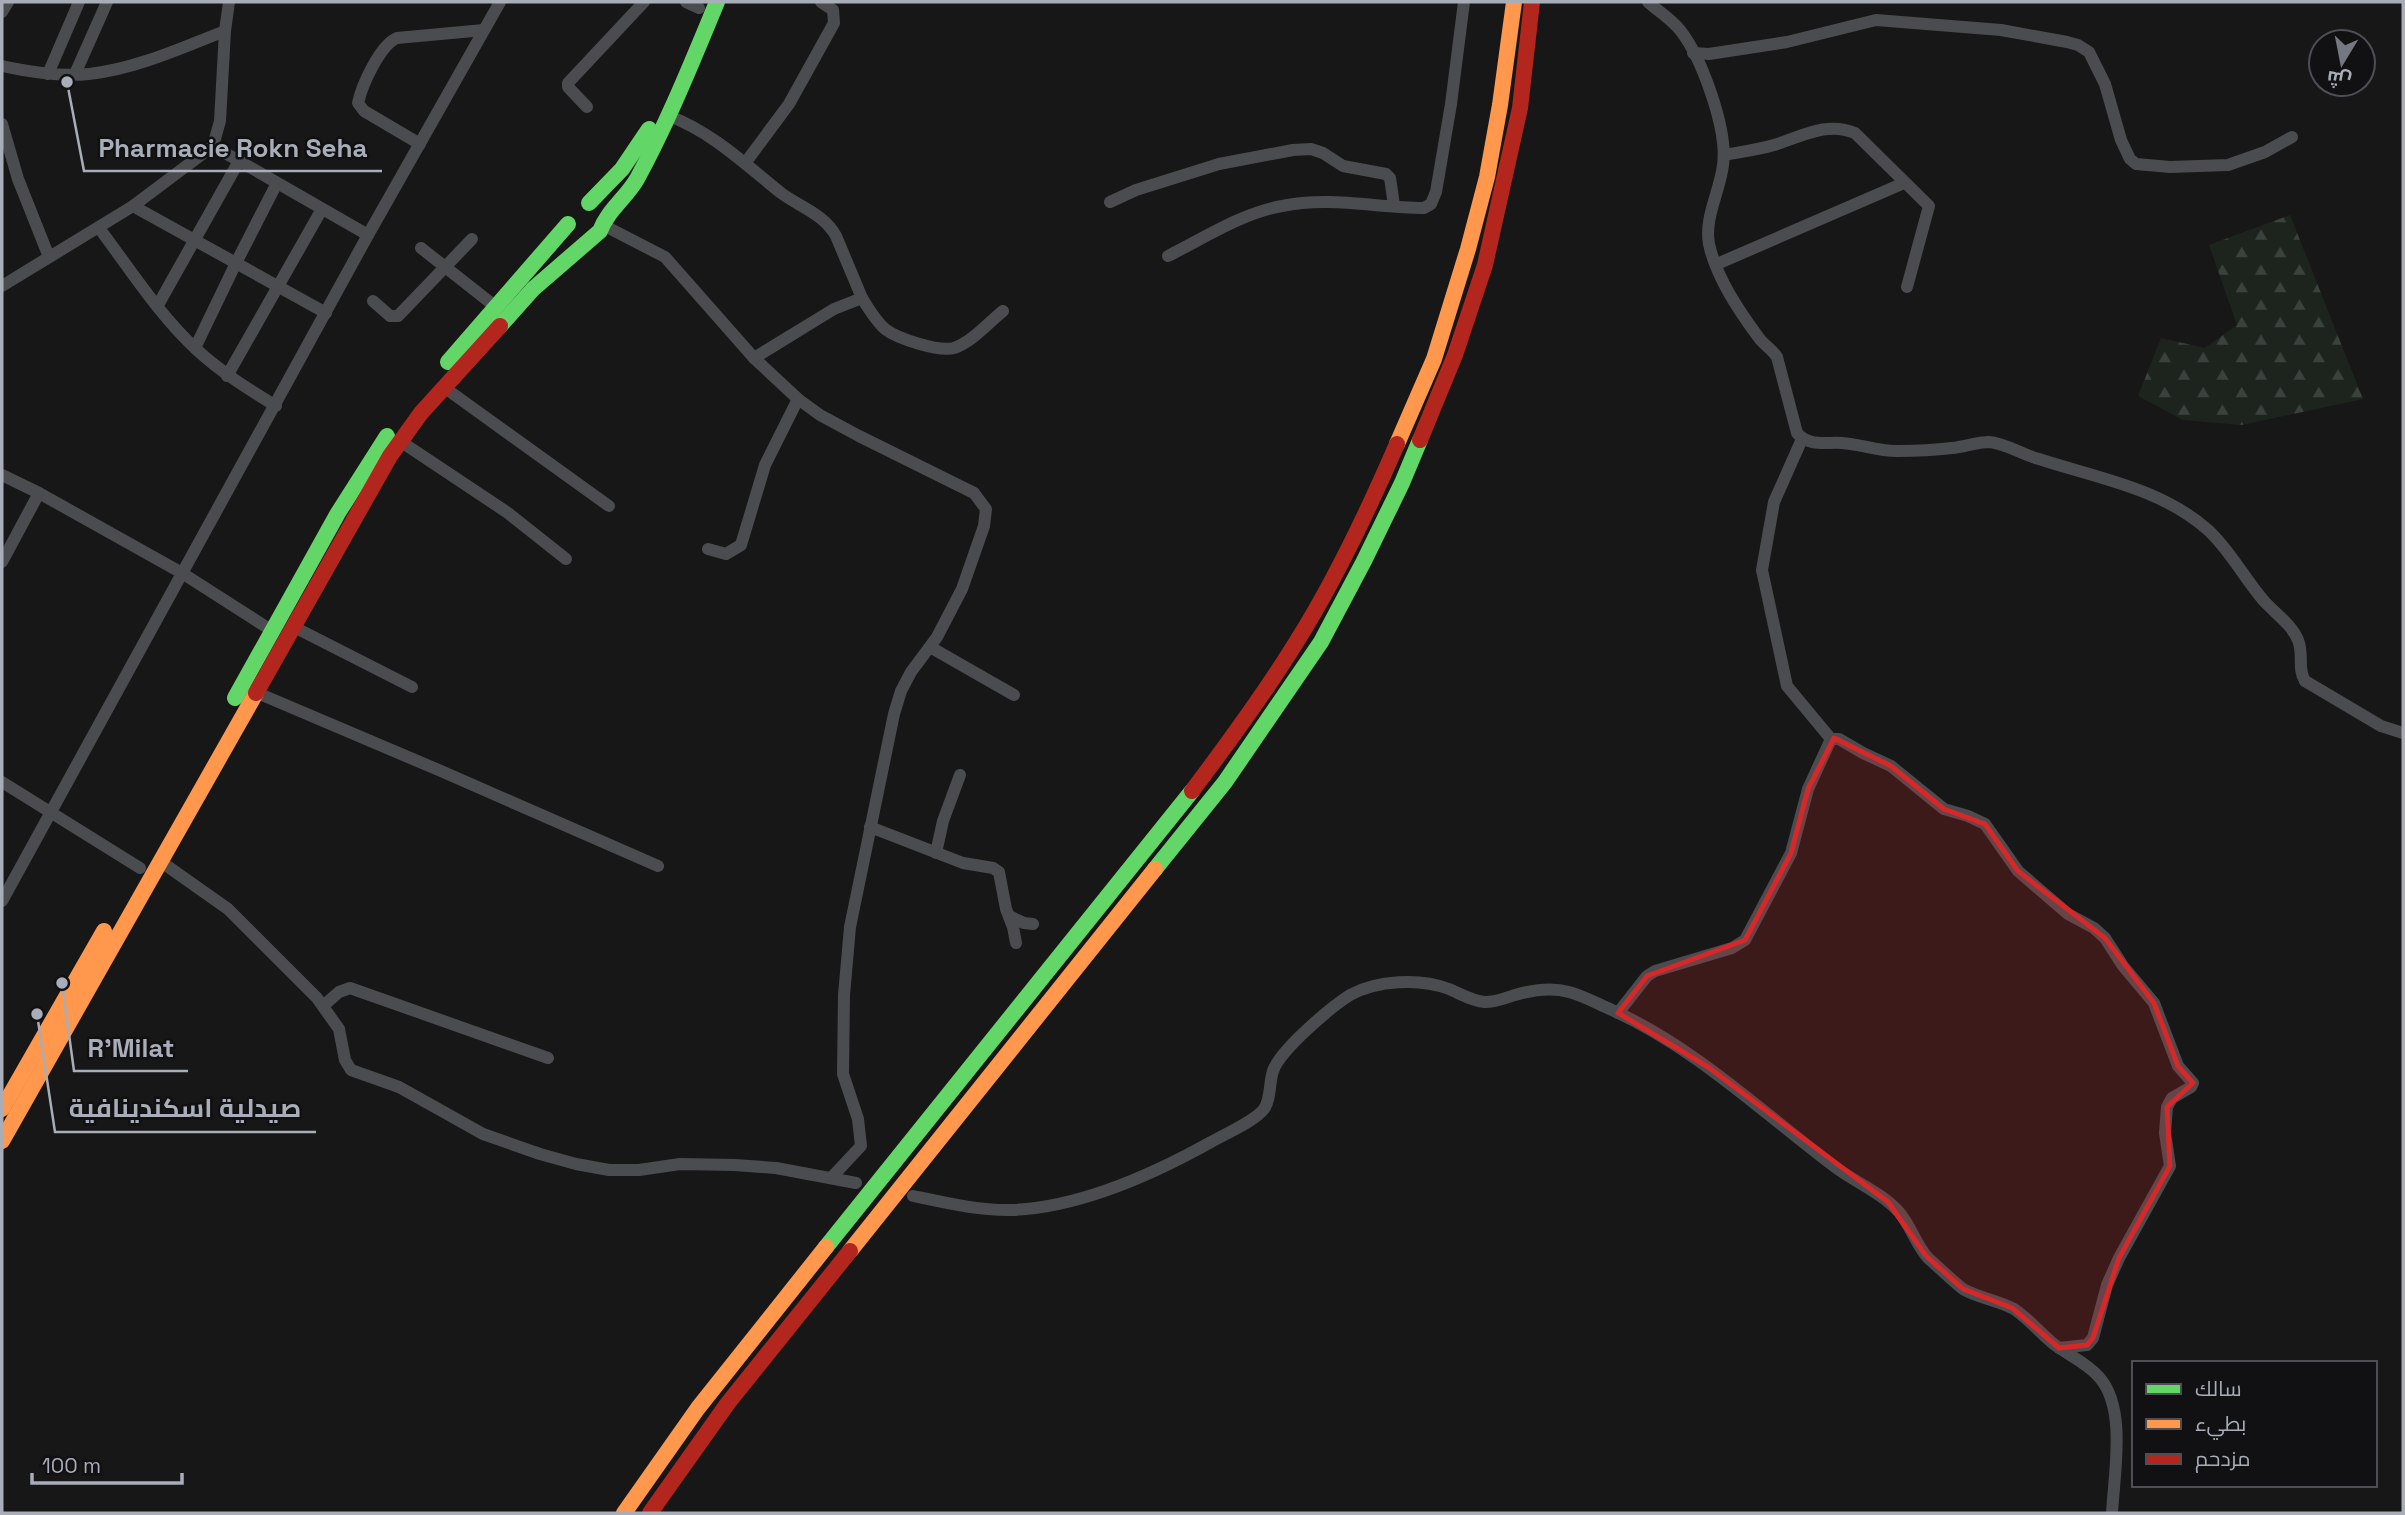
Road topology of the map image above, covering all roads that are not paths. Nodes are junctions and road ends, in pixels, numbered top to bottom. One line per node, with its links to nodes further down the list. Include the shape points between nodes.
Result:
1 (8, 2): 14 (street)
2 (79, 2): 19 (street)
3 (107, 2): 20 (street)
4 (229, 2): 16 (street)
5 (500, 2): 15 (street)
6 (644, 2): 21 (street, via 568,83)
7 (717, 2): 22 (highway)
8 (821, 2): 29 (street, via 833,10 834,23 789,104)
9 (1464, 2): 34 (street, via 1434,199 1424,208)
10 (1514, 2): 103 (highway, via 1487,177 1434,359 1343,559 1298,640 1181,806 698,1408)
11 (1532, 2): 104 (highway, via 1520,108 1485,265 1455,355 1402,482 1321,642 1225,782 736,1392)
12 (1648, 2): 17 (street, via 1679,29)
13 (696, 4): 33 (highway, via 674,75 649,129 622,169)
14 (2, 12)
15 (484, 30): 25 (street); 25 (street, via 397,38 388,42 381,54 358,103)
16 (225, 31): 20 (street, via 157,58 114,70); 26 (street, via 220,121)
17 (1693, 53): 24 (street, via 1787,42 1876,20 2001,30 2067,42 2089,52 2105,84 2121,140 2136,164 2228,165); 27 (street, via 1713,98)
18 (2, 65): 19 (street)
19 (48, 74): 20 (street)
20 (75, 74)
21 (587, 107)
22 (669, 116): 29 (street); 37 (highway, via 635,182)
23 (2, 124): 46 (street)
24 (2292, 137)
25 (420, 144): 40 (street)
26 (213, 146): 28 (street); 35 (street)
27 (1724, 155): 31 (street, via 1840,128 1854,133); 48 (street, via 1707,234)
28 (239, 161): 30 (street); 43 (street)
29 (746, 162): 53 (street, via 831,227)
30 (277, 183): 36 (street); 47 (street)
31 (1904, 183): 48 (street); 52 (street, via 1929,210)
32 (1110, 202): 34 (street, via 1219,164 1306,149 1343,166 1386,174)
33 (589, 203): 37 (highway, via 599,209); 38 (highway, via 573,208)
34 (1394, 205): 45 (street, via 1333,202 1283,206)
35 (133, 206): 39 (street); 43 (street)
36 (322, 209): 40 (street); 51 (street)
37 (603, 223): 41 (highway); 60 (street, via 665,257)
38 (568, 225): 41 (highway, via 579,237); 56 (highway)
39 (99, 229): 46 (street); 55 (street)
40 (368, 235): 58 (street)
41 (591, 238): 62 (highway, via 533,289)
42 (472, 239): 49 (street)
43 (195, 241): 47 (street); 55 (street)
44 (421, 248): 49 (street)
45 (1168, 256)
46 (49, 257): 50 (street)
47 (236, 263): 51 (street); 59 (street)
48 (1717, 264): 65 (street, via 1736,305 1777,357)
49 (445, 267): 54 (street, via 398,316 390,316); 56 (street)
50 (2, 286)
51 (278, 286): 58 (street); 61 (street)
52 (1908, 287)
53 (862, 298): 57 (street, via 886,329 939,349 962,344); 60 (street, via 834,309)
54 (373, 301)
55 (158, 304): 59 (street)
56 (496, 307): 75 (highway, via 396,422)
57 (1003, 311)
58 (326, 313): 64 (street)
59 (195, 348): 61 (street)
60 (754, 358): 63 (street)
61 (227, 376): 64 (street)
62 (445, 388): 66 (highway); 69 (street)
63 (798, 399): 70 (street, via 765,464 741,545 726,554); 76 (street, via 982,500 986,516 962,589)
64 (276, 406): 73 (street)
65 (1802, 439): 80 (street, via 1896,451 1990,442 2107,478 2175,506 2224,546 2298,638 2300,674 2305,681 2381,726); 81 (street, via 1774,502 1762,570 1787,686)
66 (400, 441): 71 (street, via 508,513); 74 (highway)
67 (2, 475): 68 (street)
68 (39, 493): 72 (street); 73 (street)
69 (609, 506)
70 (708, 549)
71 (566, 559)
72 (2, 562)
73 (182, 573): 75 (street); 84 (street)
74 (292, 626): 77 (street); 78 (highway)
75 (271, 631): 89 (highway)
76 (930, 647): 79 (street); 85 (street, via 901,691)
77 (412, 687)
78 (255, 692): 87 (highway); 88 (street)
79 (1014, 695)
80 (2403, 733)
81 (1831, 739): 95 (street, via 1801,811 1791,853 1745,940 1655,971); 102 (street, via 1891,766 1944,809 1985,824 2018,871 2068,914 2105,938 2154,1003 2178,1066 2192,1079 2191,1087 2172,1098 2167,1107 2170,1166 2119,1258 2093,1338 2087,1345)
82 (960, 775): 86 (street)
83 (2, 782): 84 (street)
84 (49, 813): 89 (street); 90 (street)
85 (870, 827): 86 (street); 99 (street, via 850,927 843,1046 843,1074 859,1119 862,1146)
86 (936, 853): 91 (street, via 999,872)
87 (160, 861): 94 (street, via 228,909); 98 (highway)
88 (658, 866)
89 (140, 868): 97 (highway)
90 (2, 901)
91 (1009, 916): 92 (street); 93 (street)
92 (1033, 923)
93 (1016, 943)
94 (323, 1006): 96 (street, via 350,988); 99 (street, via 339,1029 351,1070 399,1087 508,1144 609,1170 735,1165)
95 (1618, 1013): 101 (street, via 1568,991 1552,989 1483,1002 1418,983 1380,985 1348,996 1280,1059 1273,1069 1264,1109 1199,1148 1118,1186 1062,1204 1013,1210); 102 (street, via 1708,1067 1838,1169 1888,1202 1926,1256 1964,1289 2012,1308)
96 (548, 1058)
97 (2, 1109)
98 (2, 1141)
99 (831, 1178): 100 (street)
100 (856, 1183)
101 (913, 1196)
102 (2059, 1348): 105 (street, via 2100,1378 2115,1408)
103 (624, 1513)
104 (650, 1513)
105 (2112, 1513)

